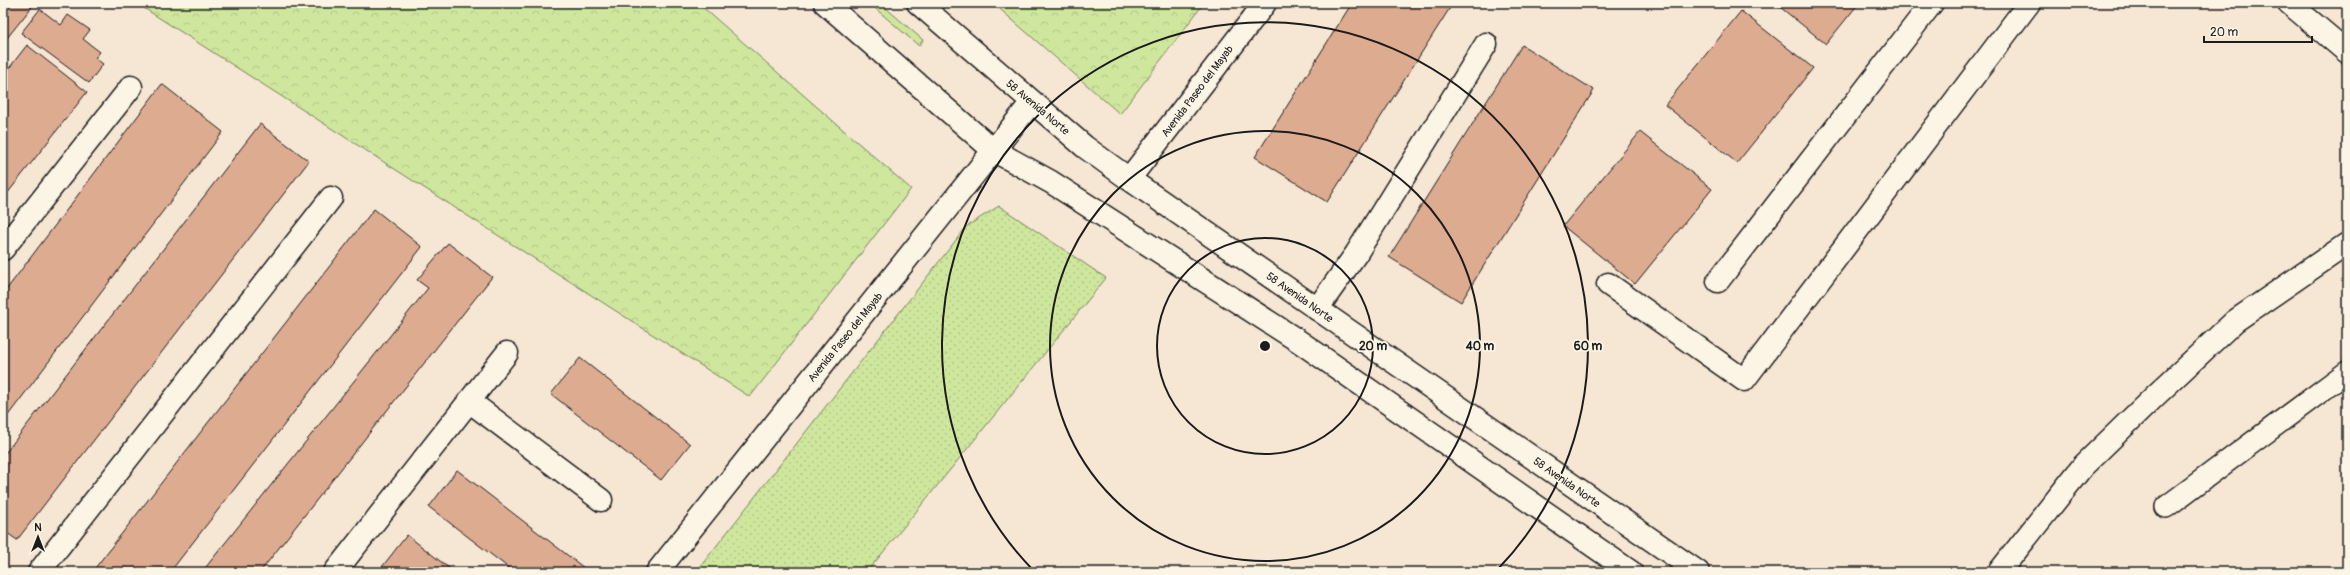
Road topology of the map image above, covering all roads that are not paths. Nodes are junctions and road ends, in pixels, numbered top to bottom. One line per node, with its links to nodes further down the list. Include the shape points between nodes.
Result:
1 (825, 3): 11 (street)
2 (918, 3): 10 (street, 58 Avenida Norte)
3 (1264, 3): 12 (street, Avenida Paseo del Mayab)
4 (1932, 3): 16 (street)
5 (2029, 3): 17 (street, via 1744,380)
6 (2294, 4): 8 (street)
7 (1486, 44): 18 (street, via 1356,254)
8 (2347, 52)
9 (131, 88): 15 (street)
10 (1032, 102): 11 (street, Avenida Paseo del Mayab); 12 (street, 58 Avenida Norte)
11 (994, 150): 26 (street, Avenida Paseo del Mayab); 27 (street, via 1051,182 1300,342)
12 (1129, 179): 18 (street, 58 Avenida Norte)
13 (331, 198): 24 (street)
14 (2347, 244): 29 (street, via 2235,321 2155,396 2083,466)
15 (3, 249)
16 (1718, 281)
17 (1608, 284)
18 (1317, 309): 28 (street, 58 Avenida Norte)
19 (507, 353): 21 (street)
20 (2347, 372): 23 (lane)
21 (469, 401): 22 (street); 25 (street)
22 (601, 500)
23 (2166, 507)
24 (39, 572)
25 (335, 572)
26 (657, 572)
27 (1631, 572)
28 (1698, 572)
29 (1999, 572)

